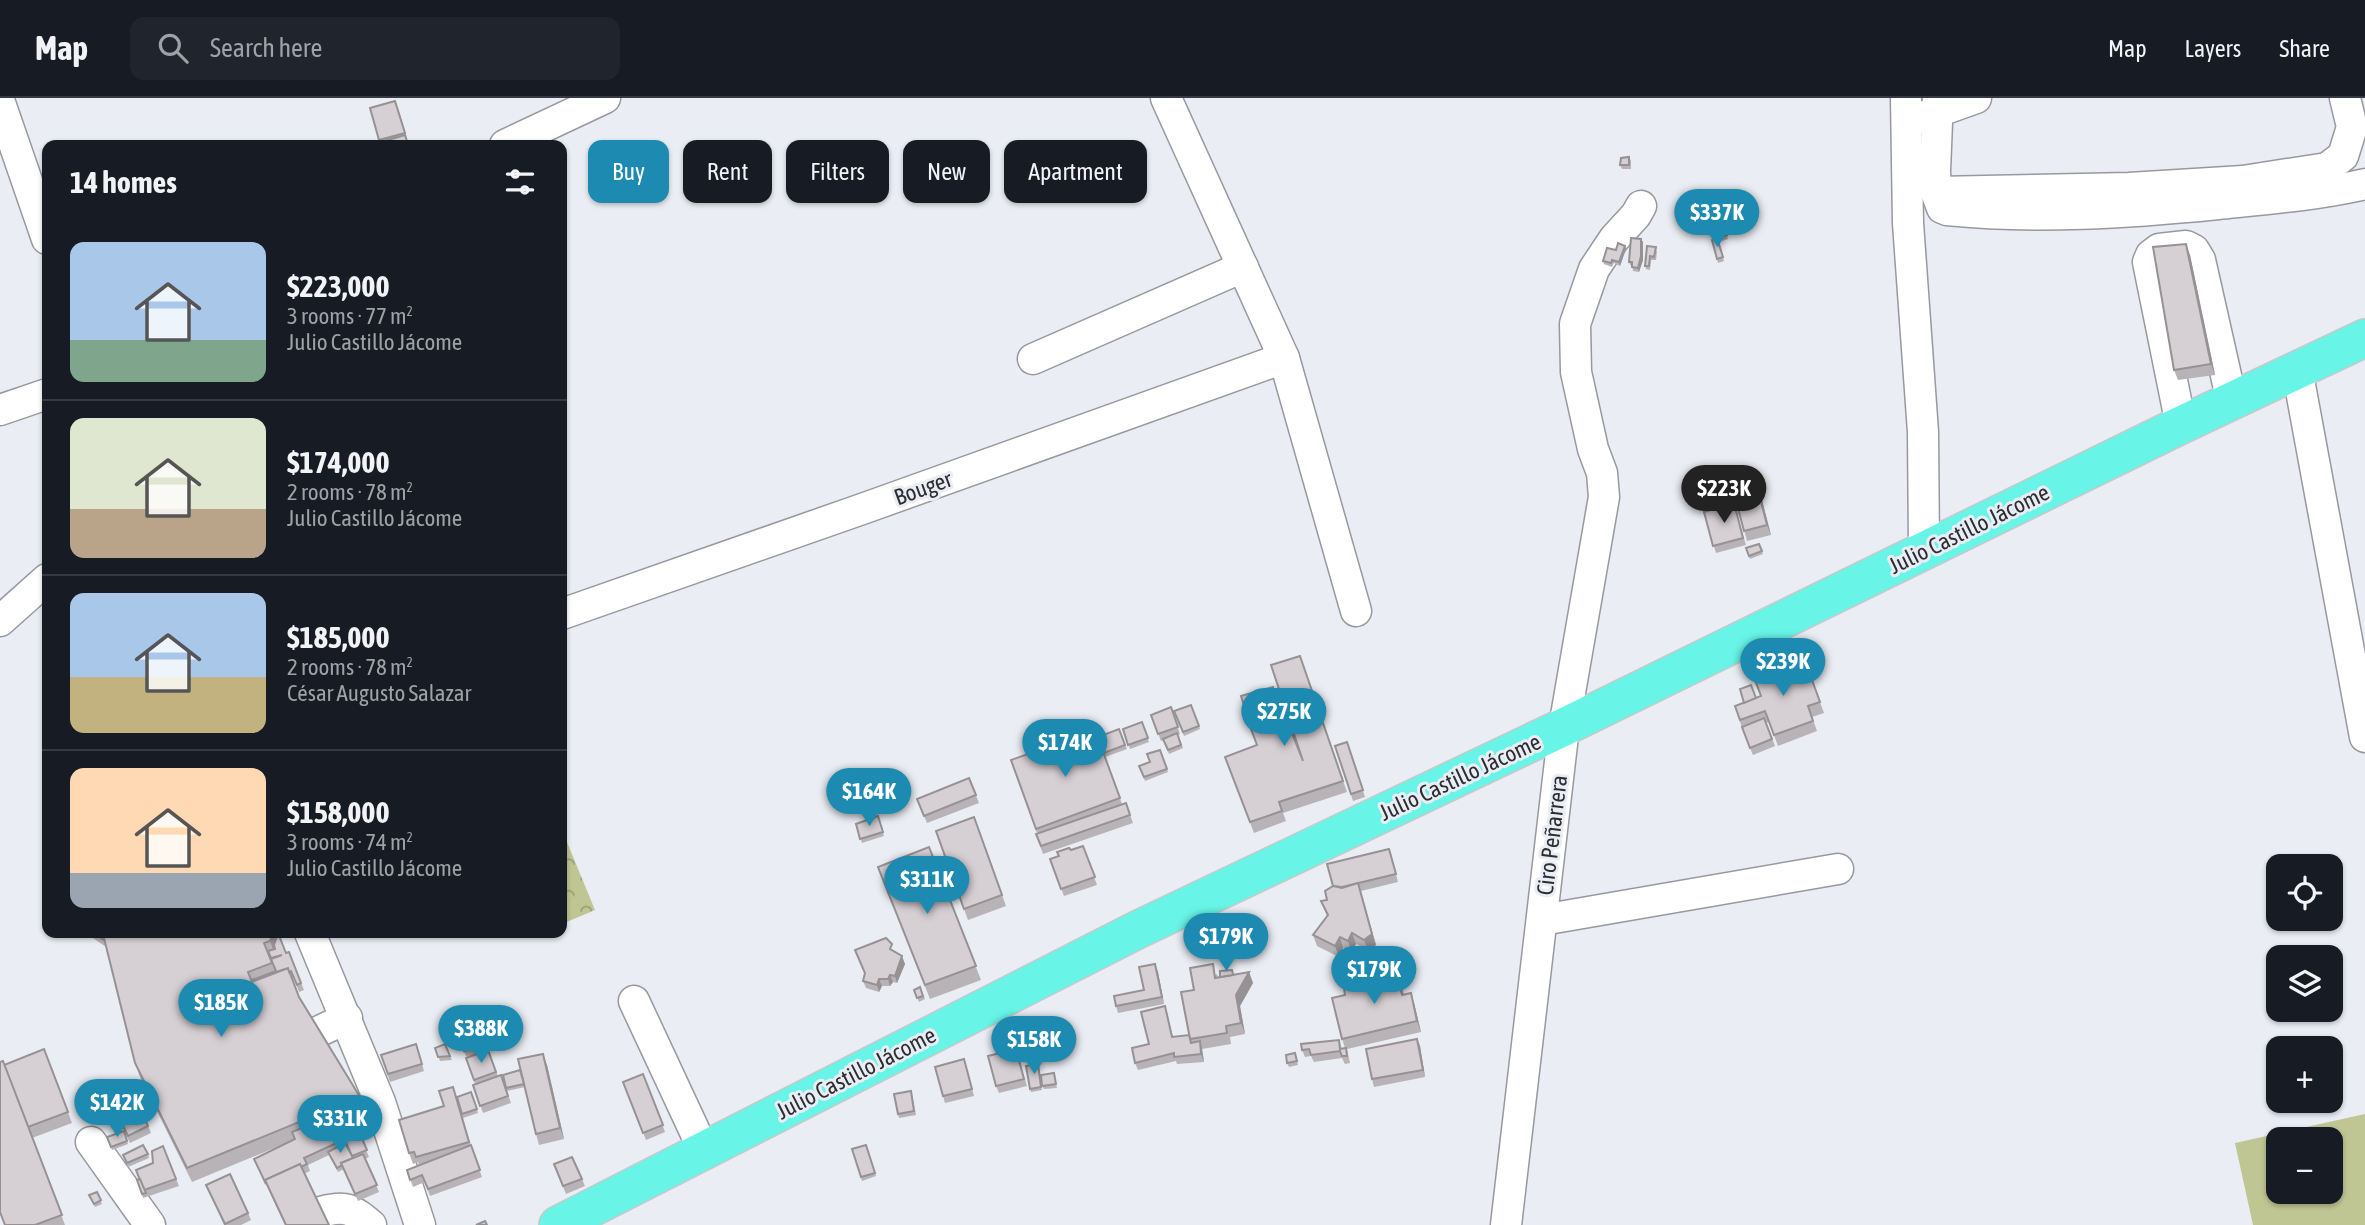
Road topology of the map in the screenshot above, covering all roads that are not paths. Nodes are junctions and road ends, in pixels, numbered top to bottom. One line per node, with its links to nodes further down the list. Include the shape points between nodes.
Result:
1 (606, 98): 8 (street)
2 (1166, 98): 13 (street)
3 (1976, 98): 6 (street)
4 (2345, 98): 10 (street, via 2351,127 2343,156 2327,168 2243,181 2129,188)
5 (0, 103): 12 (street)
6 (1938, 105): 7 (street); 10 (street)
7 (1906, 110): 22 (street, via 1908,223 1923,432)
8 (516, 140)
9 (2365, 184): 10 (street, via 2171,209 2065,214 1947,210)
10 (1936, 192)
11 (1641, 206): 27 (street, Ciro Peñarrera, via 1594,269 1575,324 1576,372 1604,497)
12 (42, 225)
13 (1243, 267): 15 (street); 16 (street)
14 (2365, 338): 17 (main road, Julio Castillo Jácome)
15 (1284, 358): 24 (street); 25 (street, Bouger)
16 (1033, 359)
17 (2297, 369): 19 (main road, Julio Castillo Jácome); 28 (street)
18 (42, 396): 20 (street)
19 (2232, 402): 21 (main road, Julio Castillo Jácome); 21 (street, via 2200,260 2186,246 2159,249 2148,262)
20 (0, 410)
21 (2181, 425): 22 (main road, Julio Castillo Jácome)
22 (1924, 551): 27 (main road, Julio Castillo Jácome)
23 (42, 583): 26 (street)
24 (1356, 611)
25 (567, 612)
26 (0, 621)
27 (1564, 727): 30 (street, Ciro Peñarrera); 36 (main road, Julio Castillo Jácome, via 1136,930)
28 (2365, 737)
29 (1838, 869): 30 (street)
30 (1542, 920): 42 (street, Ciro Peñarrera)
31 (312, 938): 33 (street)
32 (634, 1001): 36 (street)
33 (347, 1018): 34 (street); 40 (street, via 380,1102)
34 (260, 1059)
35 (91, 1142): 38 (street)
36 (704, 1151): 41 (main road, Julio Castillo Jácome)
37 (321, 1212): 39 (street, via 353,1210)
38 (150, 1225)
39 (370, 1225)
40 (419, 1225)
41 (558, 1225)
42 (1506, 1225)

